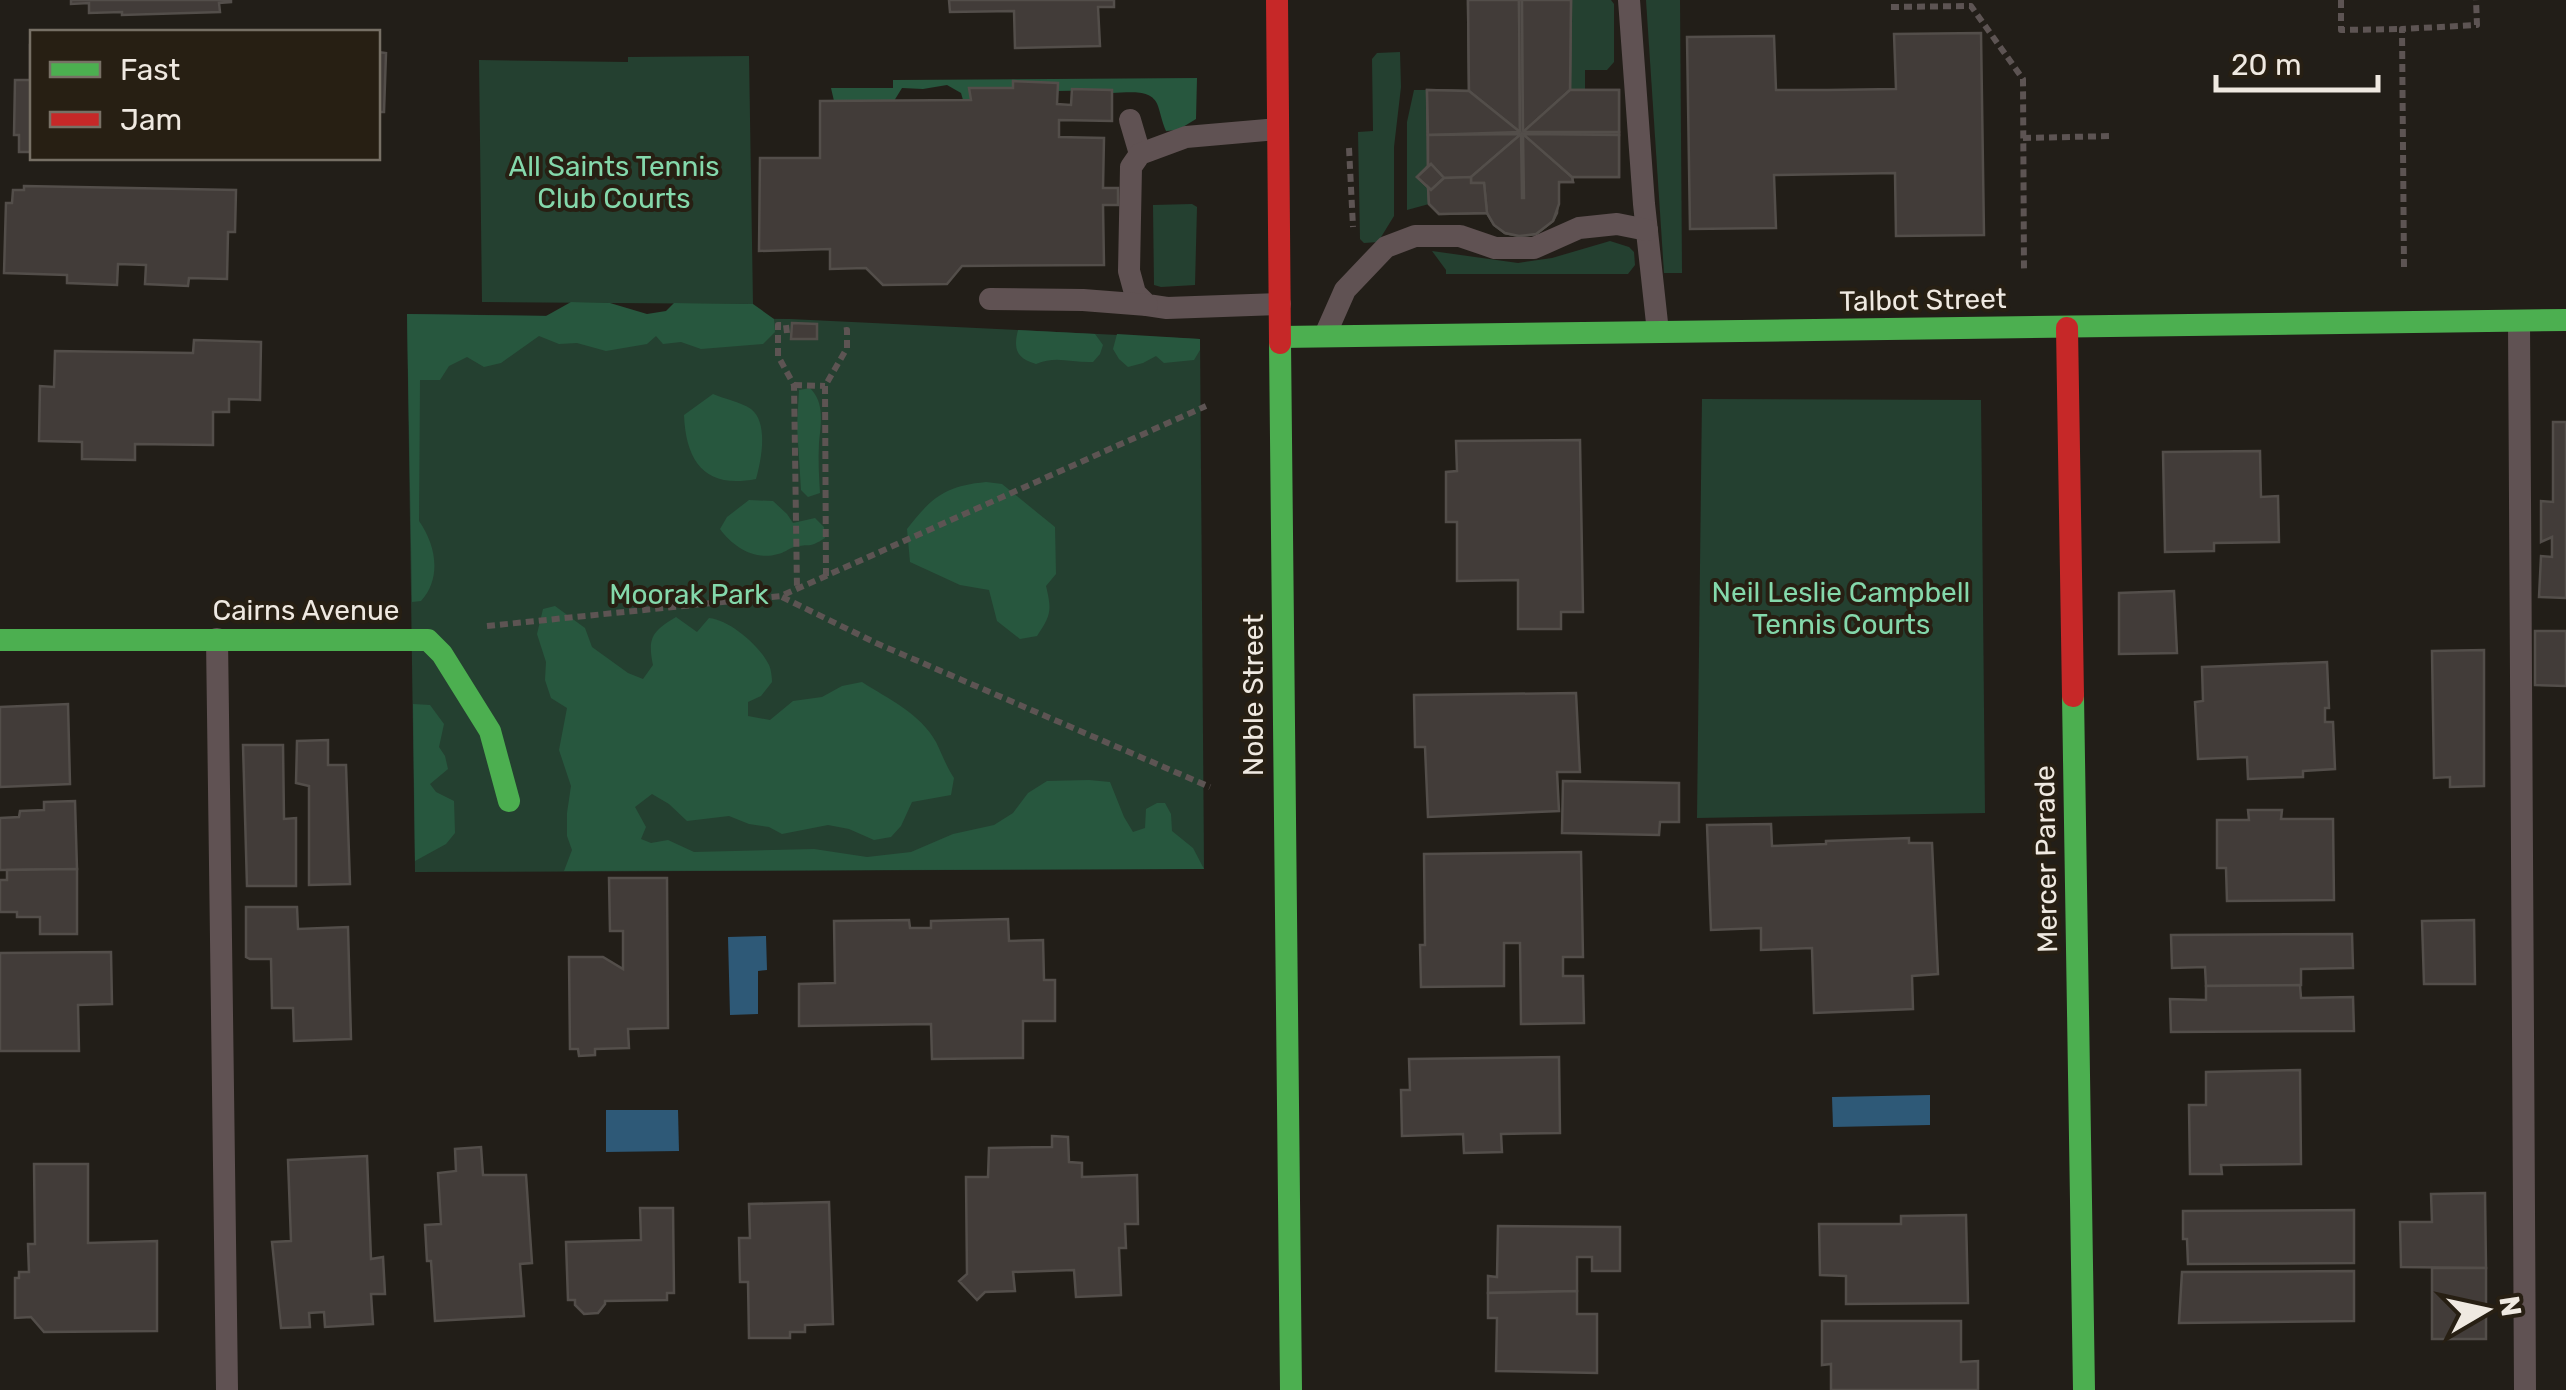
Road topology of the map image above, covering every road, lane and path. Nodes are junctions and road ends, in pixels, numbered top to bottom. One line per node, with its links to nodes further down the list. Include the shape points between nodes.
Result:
1 (1277, 0): 8 (street, Noble Street)
2 (1629, 0): 12 (lane)
3 (2340, 0): 6 (path, via 2341,30)
4 (2476, 0): 6 (path, via 2477,26)
5 (1891, 7): 10 (path, via 1971,6 2023,78)
6 (2402, 29): 14 (path)
7 (1130, 120): 11 (lane)
8 (1278, 129): 11 (lane, via 1186,137); 16 (street, Noble Street)
9 (2113, 136): 10 (path)
10 (2023, 138): 13 (path)
11 (1140, 154): 17 (lane, via 1131,167 1129,271 1134,293)
12 (1647, 230): 22 (lane); 25 (lane, via 1617,224 1578,228 1534,248 1415,236 1386,247 1345,290)
13 (2024, 278)
14 (2404, 280)
15 (990, 299): 17 (lane)
16 (1280, 304): 17 (lane); 24 (street, Noble Street)
17 (1148, 305)
18 (2519, 320): 19 (street, Talbot Street); 20 (street, Talbot Street); 40 (lane)
19 (2566, 320)
20 (2067, 328): 22 (street, Talbot Street); 39 (street, Mercer Parade)
21 (839, 331): 27 (path, via 847,330 847,348)
22 (1658, 332): 25 (street, Talbot Street)
23 (787, 333): 26 (path, via 786,325 778,325 778,356)
24 (1280, 337): 25 (street, Talbot Street); 38 (street, Noble Street)
25 (1324, 337)
26 (794, 385): 27 (path); 30 (path)
27 (826, 386): 29 (path)
28 (1206, 406): 29 (path)
29 (826, 576): 30 (path)
30 (796, 589): 31 (path)
31 (781, 596): 34 (path, via 495,624); 35 (path)
32 (217, 639): 33 (street, Cairns Avenue); 34 (street, Cairns Avenue); 37 (lane)
33 (0, 640)
34 (428, 640): 36 (street, Cairns Avenue, via 490,730)
35 (1210, 787)
36 (509, 801)
37 (227, 1390)
38 (1291, 1390)
39 (2084, 1390)
40 (2525, 1390)

